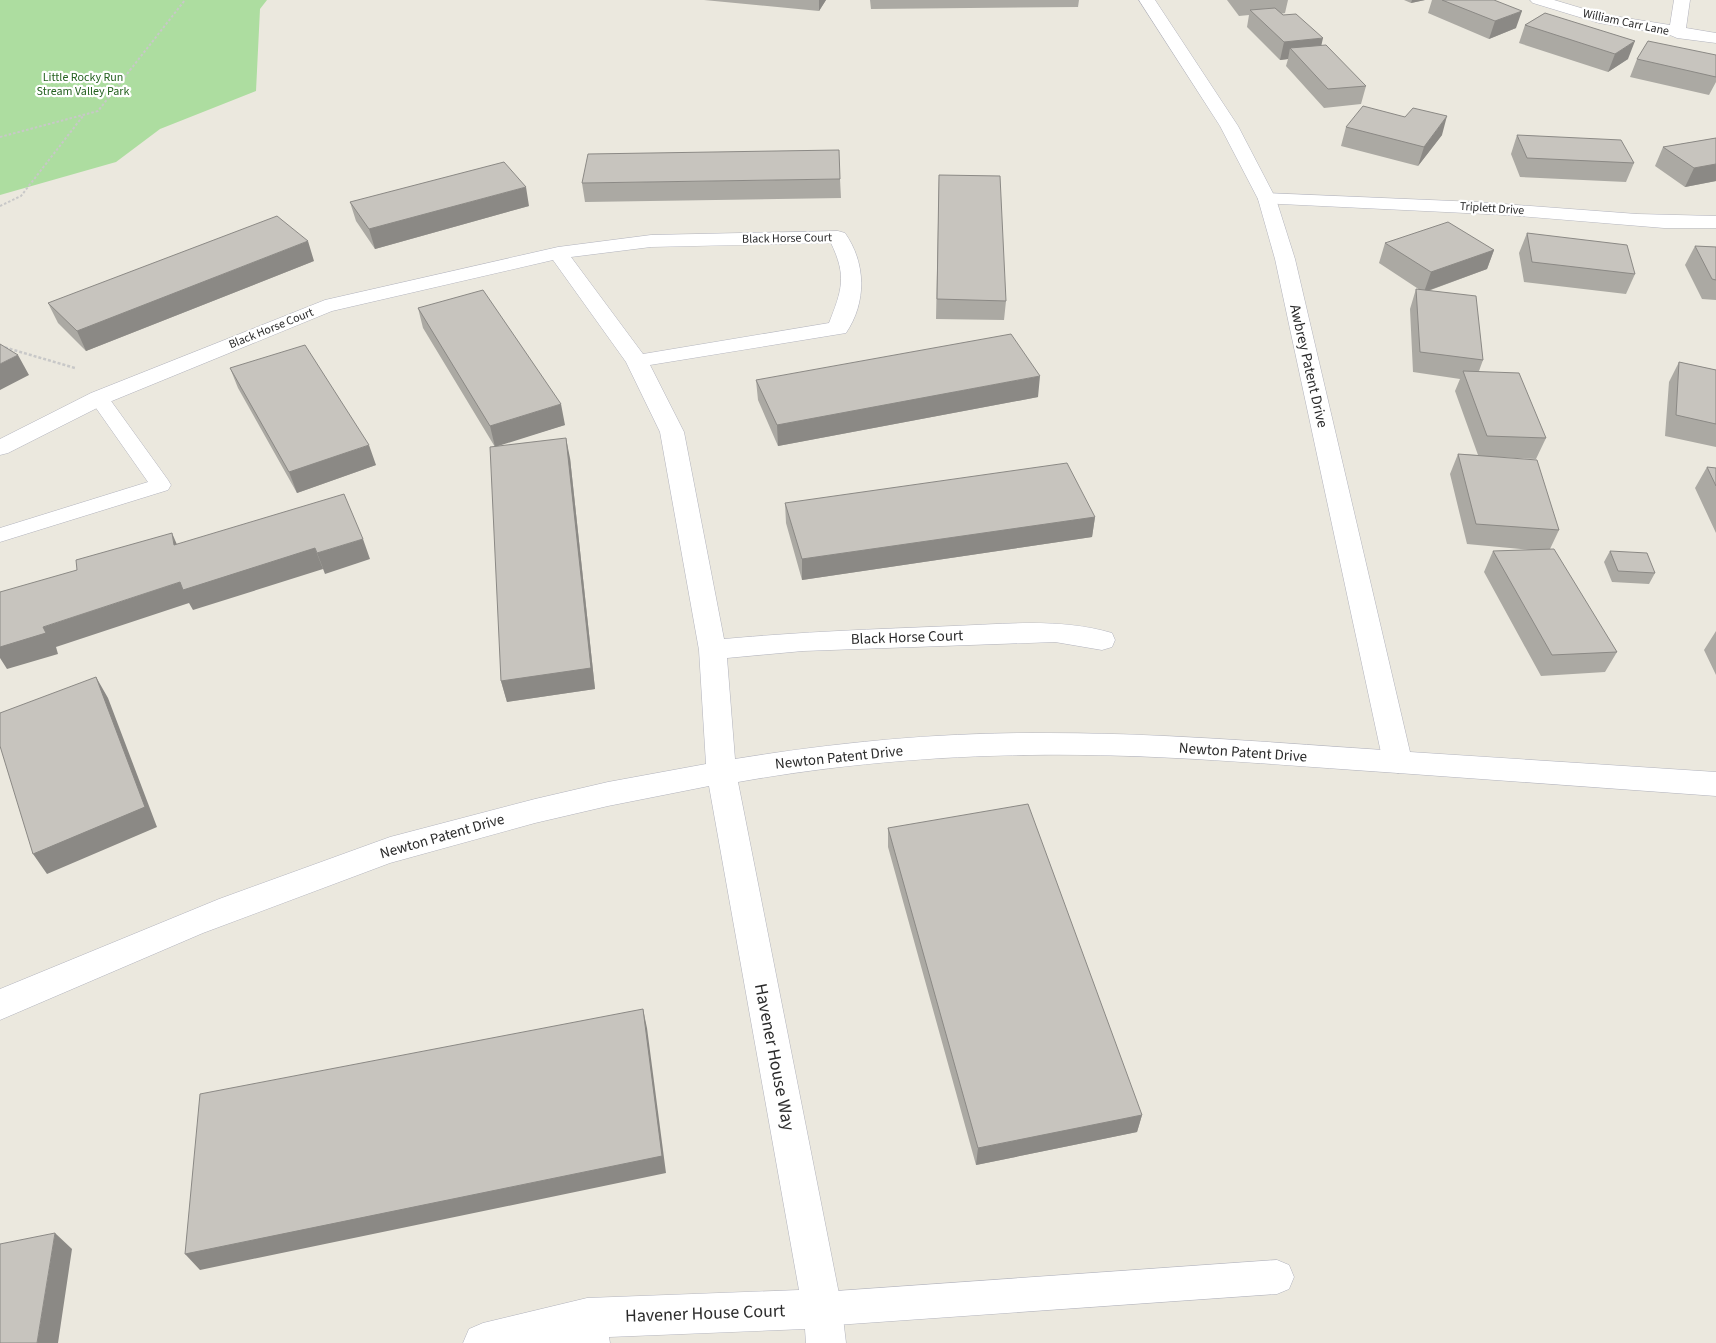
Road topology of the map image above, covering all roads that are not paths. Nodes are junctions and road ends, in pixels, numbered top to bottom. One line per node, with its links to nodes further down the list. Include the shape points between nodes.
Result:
1 (1147, 0): 6 (street, Awbrey Patent Drive, via 1229,126)
2 (1538, 0): 4 (street, William Carr Lane, via 1599,18)
3 (1682, 0): 4 (street)
4 (1677, 33): 5 (street, William Carr Lane)
5 (1716, 38)
6 (1267, 199): 7 (street, Triplett Drive); 15 (street, Awbrey Patent Drive, via 1285,259)
7 (1716, 222)
8 (558, 253): 9 (street); 9 (street, Black Horse Court, via 651,241 838,237 850,262 851,294 838,328); 10 (street, Black Horse Court, via 325,306)
9 (637, 361): 14 (street, via 672,432)
10 (99, 398): 11 (street, Black Horse Court); 12 (lane, via 161,485)
11 (0, 448)
12 (0, 536)
13 (1102, 640): 14 (street, Black Horse Court, via 1055,632 802,641)
14 (713, 650): 16 (street)
15 (1398, 762): 16 (street, Newton Patent Drive, via 1111,744 982,745 882,751); 17 (street, Newton Patent Drive)
16 (721, 772): 18 (street, Newton Patent Drive, via 639,786 515,814 386,851 220,911); 20 (street, Havener House Way)
17 (1716, 784)
18 (0, 1004)
19 (1277, 1277): 20 (lane)
20 (824, 1326): 21 (street, Havener House Court)
21 (589, 1330): 22 (street, Havener House Court)
22 (483, 1343)

